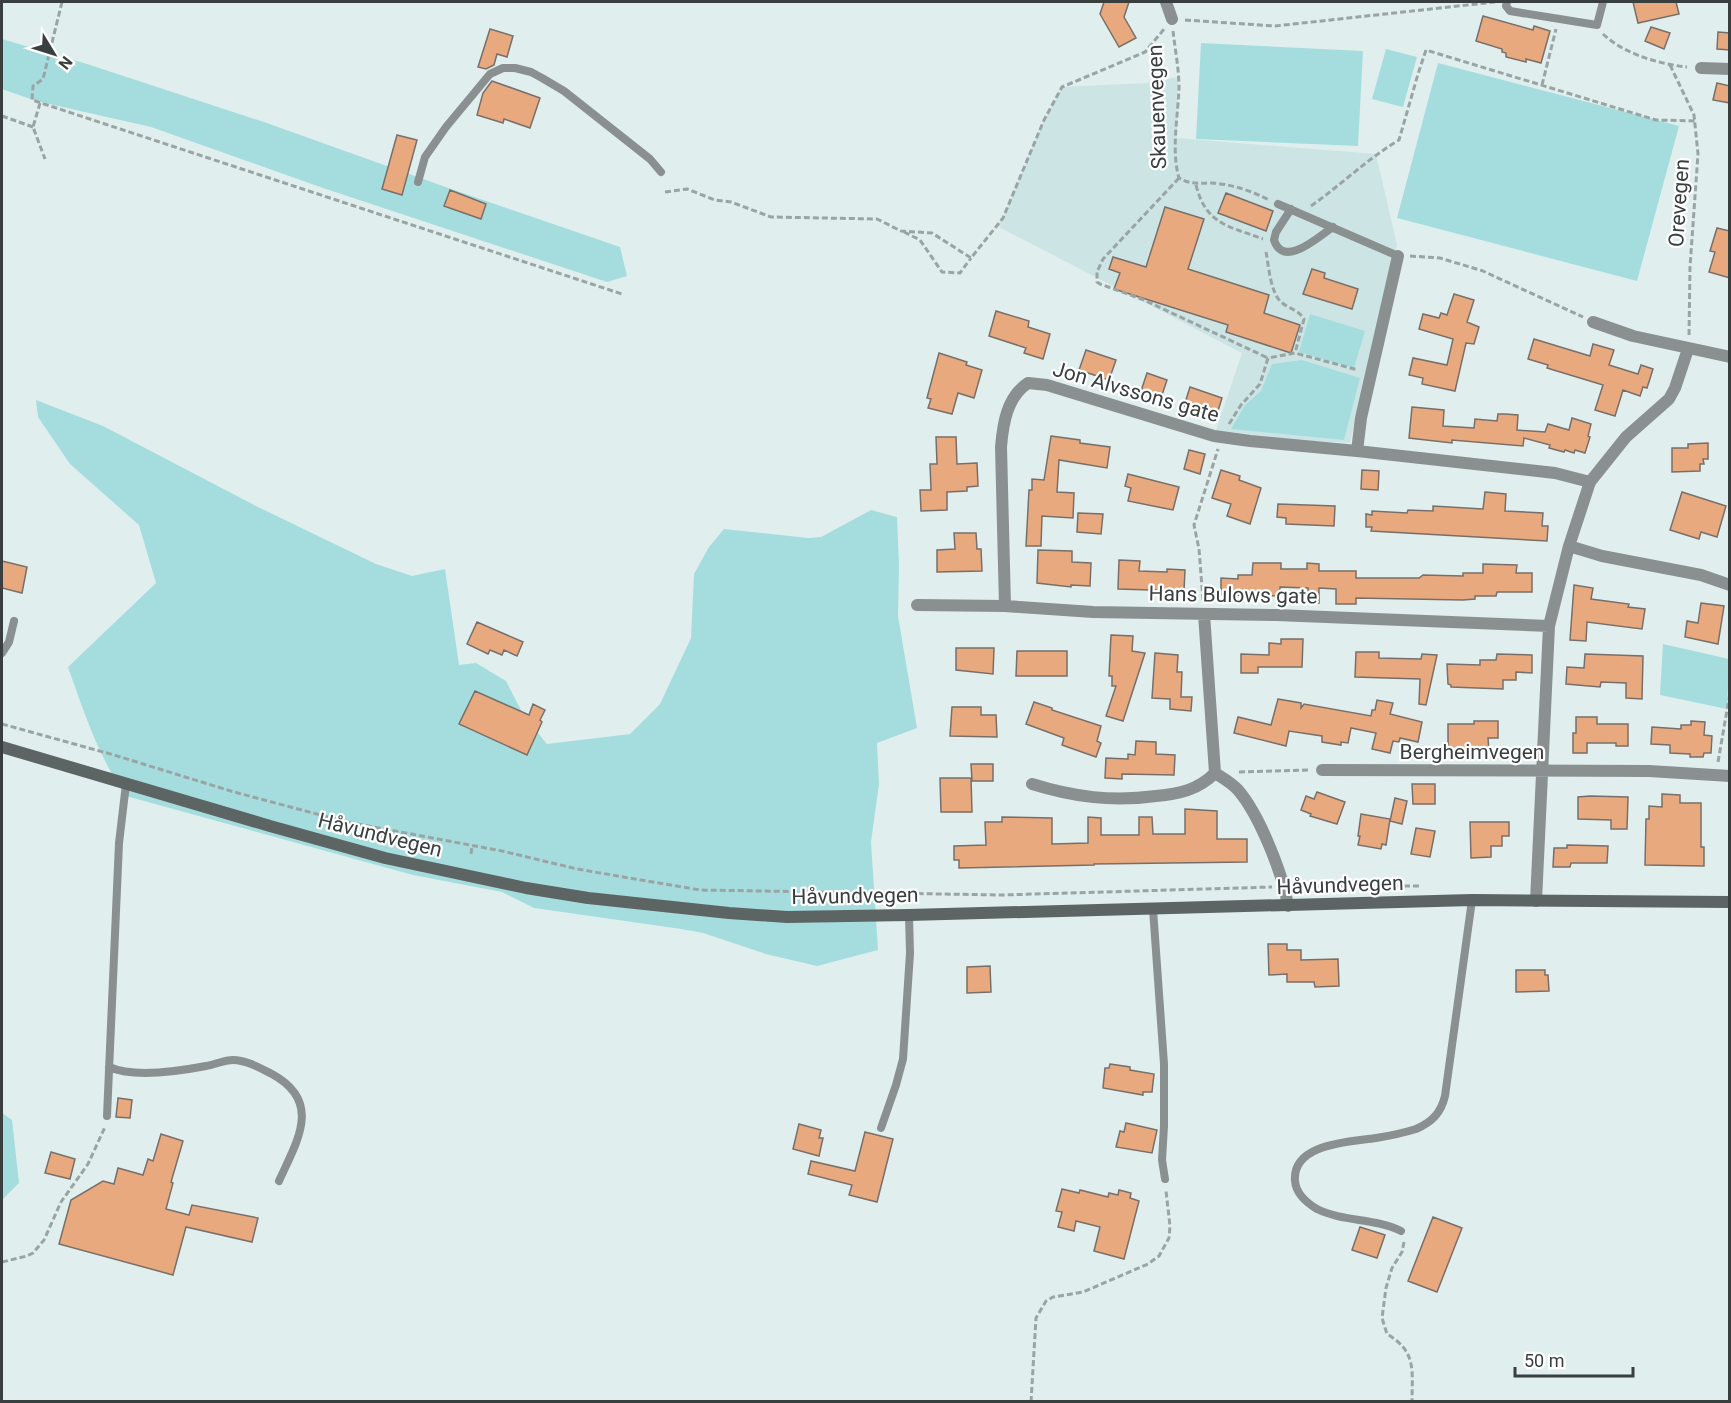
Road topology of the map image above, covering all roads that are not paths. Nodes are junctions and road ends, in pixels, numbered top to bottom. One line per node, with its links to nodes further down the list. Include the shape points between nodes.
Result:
1 (1166, 2): 4 (street, Skauenvegen)
2 (1507, 2): 3 (lane, via 1510,11 1597,25)
3 (1603, 2)
4 (1172, 19)
5 (1701, 68): 6 (street)
6 (1730, 69)
7 (661, 172): 8 (lane, via 564,91 531,72 503,68 489,74 446,127 425,157)
8 (418, 182)
9 (1278, 204): 10 (lane)
10 (1296, 211): 11 (lane); 11 (lane, via 1276,232 1274,240 1279,250 1289,254)
11 (1333, 227): 12 (lane)
12 (1398, 256): 16 (street)
13 (1593, 322): 14 (street, via 1624,334)
14 (1689, 349): 15 (street); 17 (street, via 1669,399 1626,437)
15 (1730, 357)
16 (1357, 451): 17 (street, Jon Alvssons gate, via 1556,473); 21 (street, Jon Alvssons gate, via 1214,436 1047,385 1028,383 1018,390 1003,424 1000,447)
17 (1590, 482): 18 (street)
18 (1569, 546): 19 (street); 24 (street)
19 (1730, 585)
20 (917, 605): 21 (street, Hans Bulows gate)
21 (1005, 606): 22 (street, Hans Bulows gate)
22 (1204, 614): 24 (street, Hans Bulows gate); 29 (street)
23 (14, 621): 25 (lane)
24 (1549, 626): 28 (street)
25 (2, 653)
26 (2, 747): 31 (main road, Håvundvegen)
27 (1322, 770): 28 (street, Bergheimvegen)
28 (1541, 771): 30 (street, Bergheimvegen); 34 (street)
29 (1215, 773): 32 (street, via 1189,791 1129,800 1081,797); 36 (street, via 1238,790 1247,803 1285,886)
30 (1730, 776)
31 (126, 784): 38 (main road, Håvundvegen, via 385,858 526,888 729,913 787,917); 39 (lane, via 119,843)
32 (1032, 784)
33 (1472, 900): 34 (main road, Håvundvegen); 36 (main road, Håvundvegen); 44 (lane, via 1445,1096 1439,1113 1416,1129 1324,1146 1304,1158 1296,1171 1296,1187 1312,1206)
34 (1536, 900): 35 (main road, Håvundvegen)
35 (1730, 902)
36 (1288, 906): 37 (main road, Håvundvegen)
37 (1153, 909): 38 (main road, Håvundvegen); 42 (lane, via 1164,1064)
38 (909, 915): 41 (lane, via 903,1059)
39 (109, 1066): 40 (lane); 43 (lane, via 144,1073 232,1060 252,1064 280,1079 292,1089 303,1114 300,1133)
40 (107, 1116)
41 (881, 1128)
42 (1165, 1179)
43 (279, 1181)
44 (1401, 1231)

